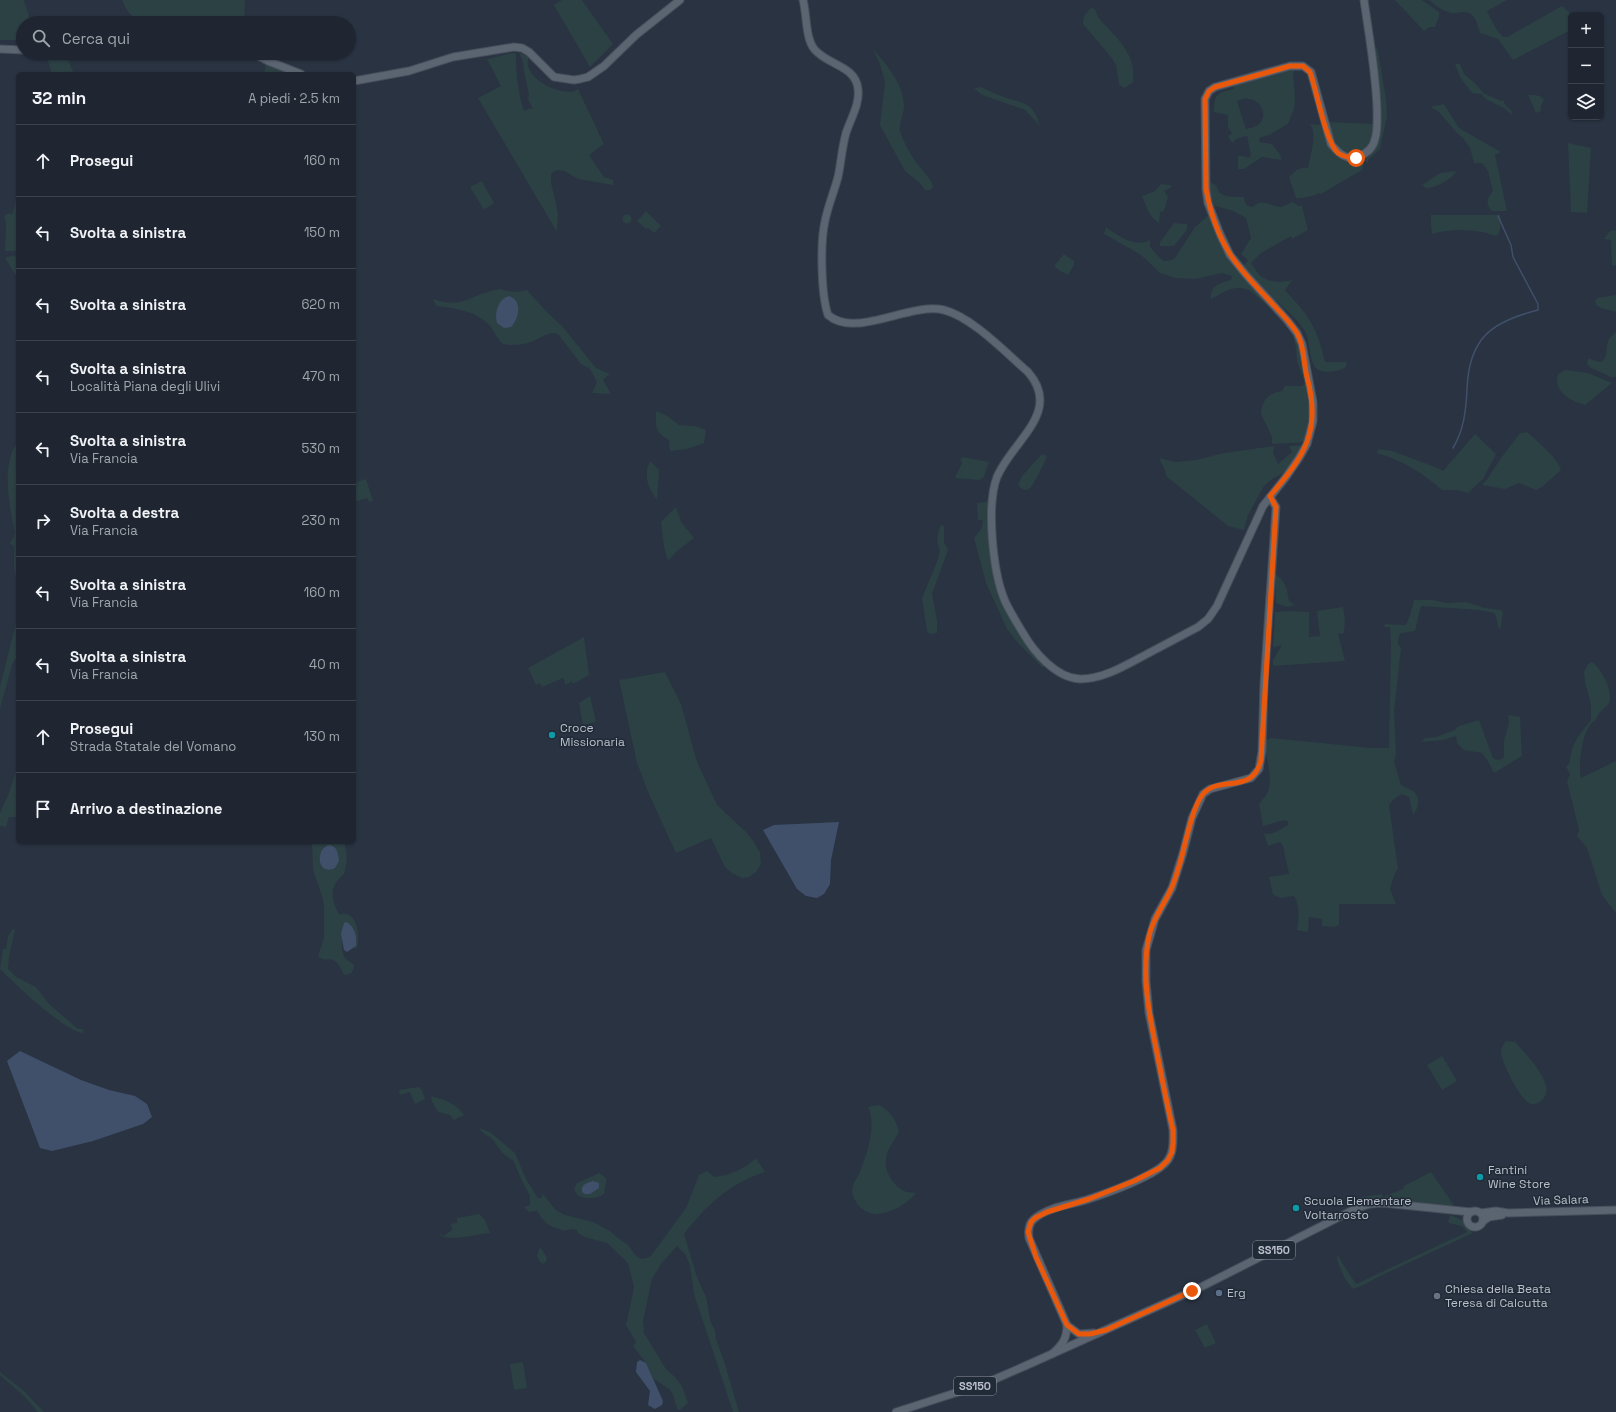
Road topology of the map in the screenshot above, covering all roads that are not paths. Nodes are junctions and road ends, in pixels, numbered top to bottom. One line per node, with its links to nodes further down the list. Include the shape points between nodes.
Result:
1 (680, 0): 8 (main road, via 631,39 604,66 588,77 580,79 554,77 529,52 514,47 453,57 409,71)
2 (803, 0): 9 (main road, via 810,41 814,49 822,57 847,70 857,81 858,88 858,98 846,133 838,176 824,222 823,289 828,315 837,322 863,322 914,310 942,309 953,312 971,322 1028,372 1039,389 1038,414 1010,454 994,489 991,533 993,555 1005,601 1028,642 1047,663 1061,674 1079,679 1097,677 1117,670 1198,627 1208,619 1216,606)
3 (1364, 0): 9 (main road, via 1375,80 1377,131 1371,149 1365,154 1347,158 1337,152 1331,144 1310,72 1303,66 1290,66 1215,87 1209,91 1205,99 1208,203 1234,260 1297,333 1302,344 1313,402 1313,421 1307,444 1286,477)
4 (0, 49): 5 (main road)
5 (16, 50)
6 (266, 60): 7 (main road)
7 (296, 72)
8 (356, 81)
9 (1270, 496): 17 (main road, via 1276,507 1259,769 1251,778 1210,789 1203,794 1192,818 1172,888 1154,919 1146,950 1148,1013 1173,1130 1172,1152 1160,1168 1095,1197 1047,1212 1035,1218 1028,1228 1036,1257)
10 (1616, 1210): 14 (main road, Via Salara)
11 (1457, 1211): 12 (main road, SS150); 15 (main road); 18 (main road, SS150, via 1383,1203 1357,1208 1199,1288)
12 (1471, 1212): 13 (main road); 15 (main road)
13 (1481, 1213): 14 (main road, Via Salara); 16 (main road)
14 (1508, 1213): 16 (main road, Via Salara)
15 (1466, 1219): 16 (main road, via 1474,1227 1480,1226)
16 (1483, 1221)
17 (1069, 1329): 18 (main road, via 1079,1334); 19 (main road, via 1070,1339); 20 (main road, via 1064,1341)
18 (1106, 1330): 19 (main road, SS150)
19 (1075, 1344): 20 (main road, SS150)
20 (1052, 1354): 21 (main road, SS150, via 986,1383)
21 (896, 1412)

